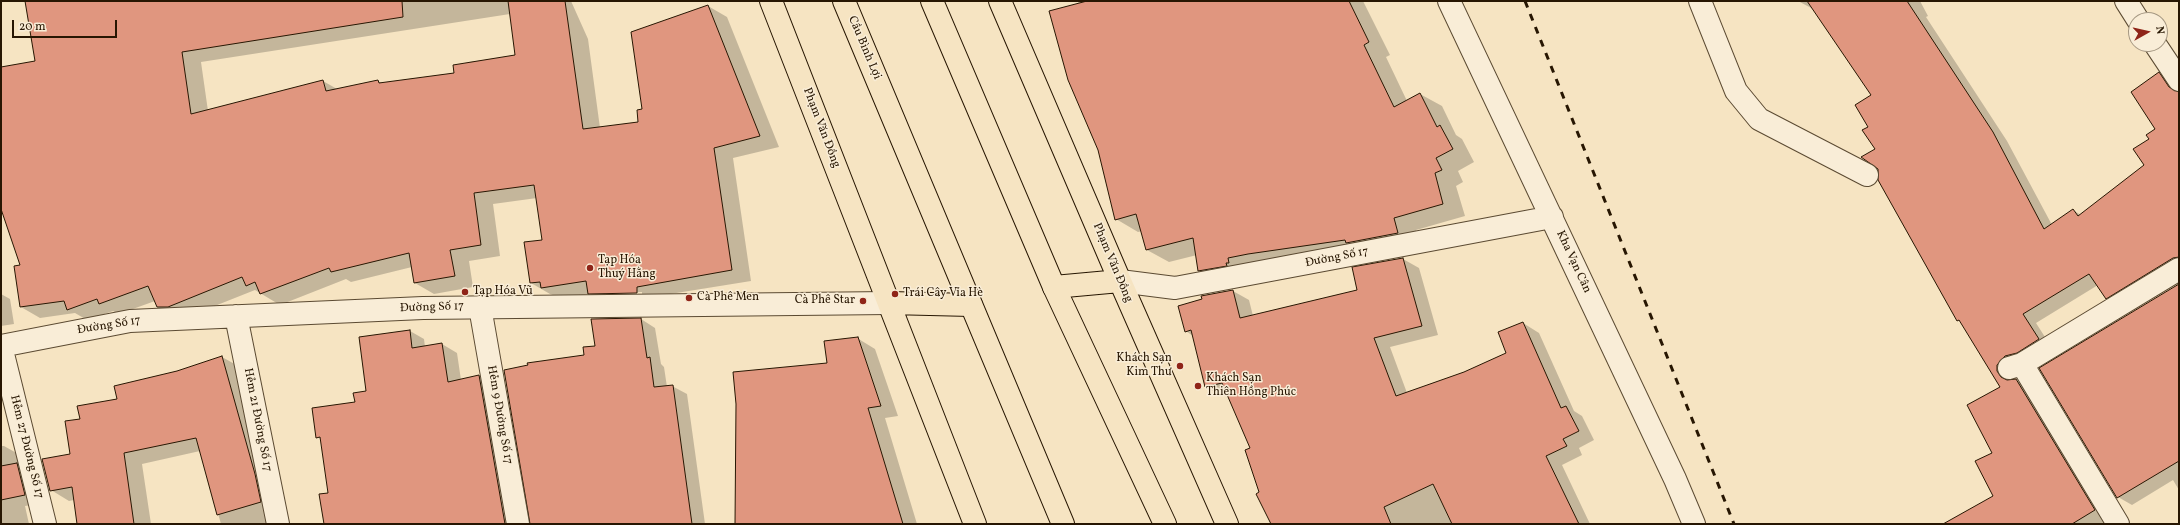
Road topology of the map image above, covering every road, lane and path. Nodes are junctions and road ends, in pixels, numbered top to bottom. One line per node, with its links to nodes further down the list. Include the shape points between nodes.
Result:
1 (771, 1): 16 (main road, Phạm Văn Đồng)
2 (844, 1): 17 (main road, Cầu Bình Lợi)
3 (932, 1): 15 (main road)
4 (1000, 1): 14 (main road, Phạm Văn Đồng)
5 (1450, 1): 12 (street, Kha Vạn Cân)
6 (1700, 1): 11 (street, via 1736,91 1759,119)
7 (2126, 1): 8 (street)
8 (2133, 12)
9 (2160, 52): 10 (street)
10 (2179, 80)
11 (1867, 175)
12 (1552, 217): 14 (street, Đường Số 17, via 1174,288); 28 (street, Kha Vạn Cân)
13 (2179, 269): 29 (street, via 2016,366)
14 (1120, 281): 15 (main road); 27 (main road, Phạm Văn Đồng)
15 (1054, 287): 26 (main road)
16 (889, 303): 17 (main road); 18 (street, Đường Số 17); 24 (main road, Phạm Văn Đồng)
17 (970, 304): 25 (main road)
18 (480, 307): 19 (street, Đường Số 17); 23 (street, Hẻm 9 Đường Số 17)
19 (236, 316): 20 (street, Đường Số 17, via 130,321); 22 (street, Hẻm 21 Đường Số 17)
20 (1, 346): 21 (street, Hẻm 27 Đường Số 17)
21 (45, 524)
22 (278, 524)
23 (518, 524)
24 (976, 524)
25 (1063, 524)
26 (1165, 524)
27 (1227, 524)
28 (1694, 524)
29 (2118, 524)

